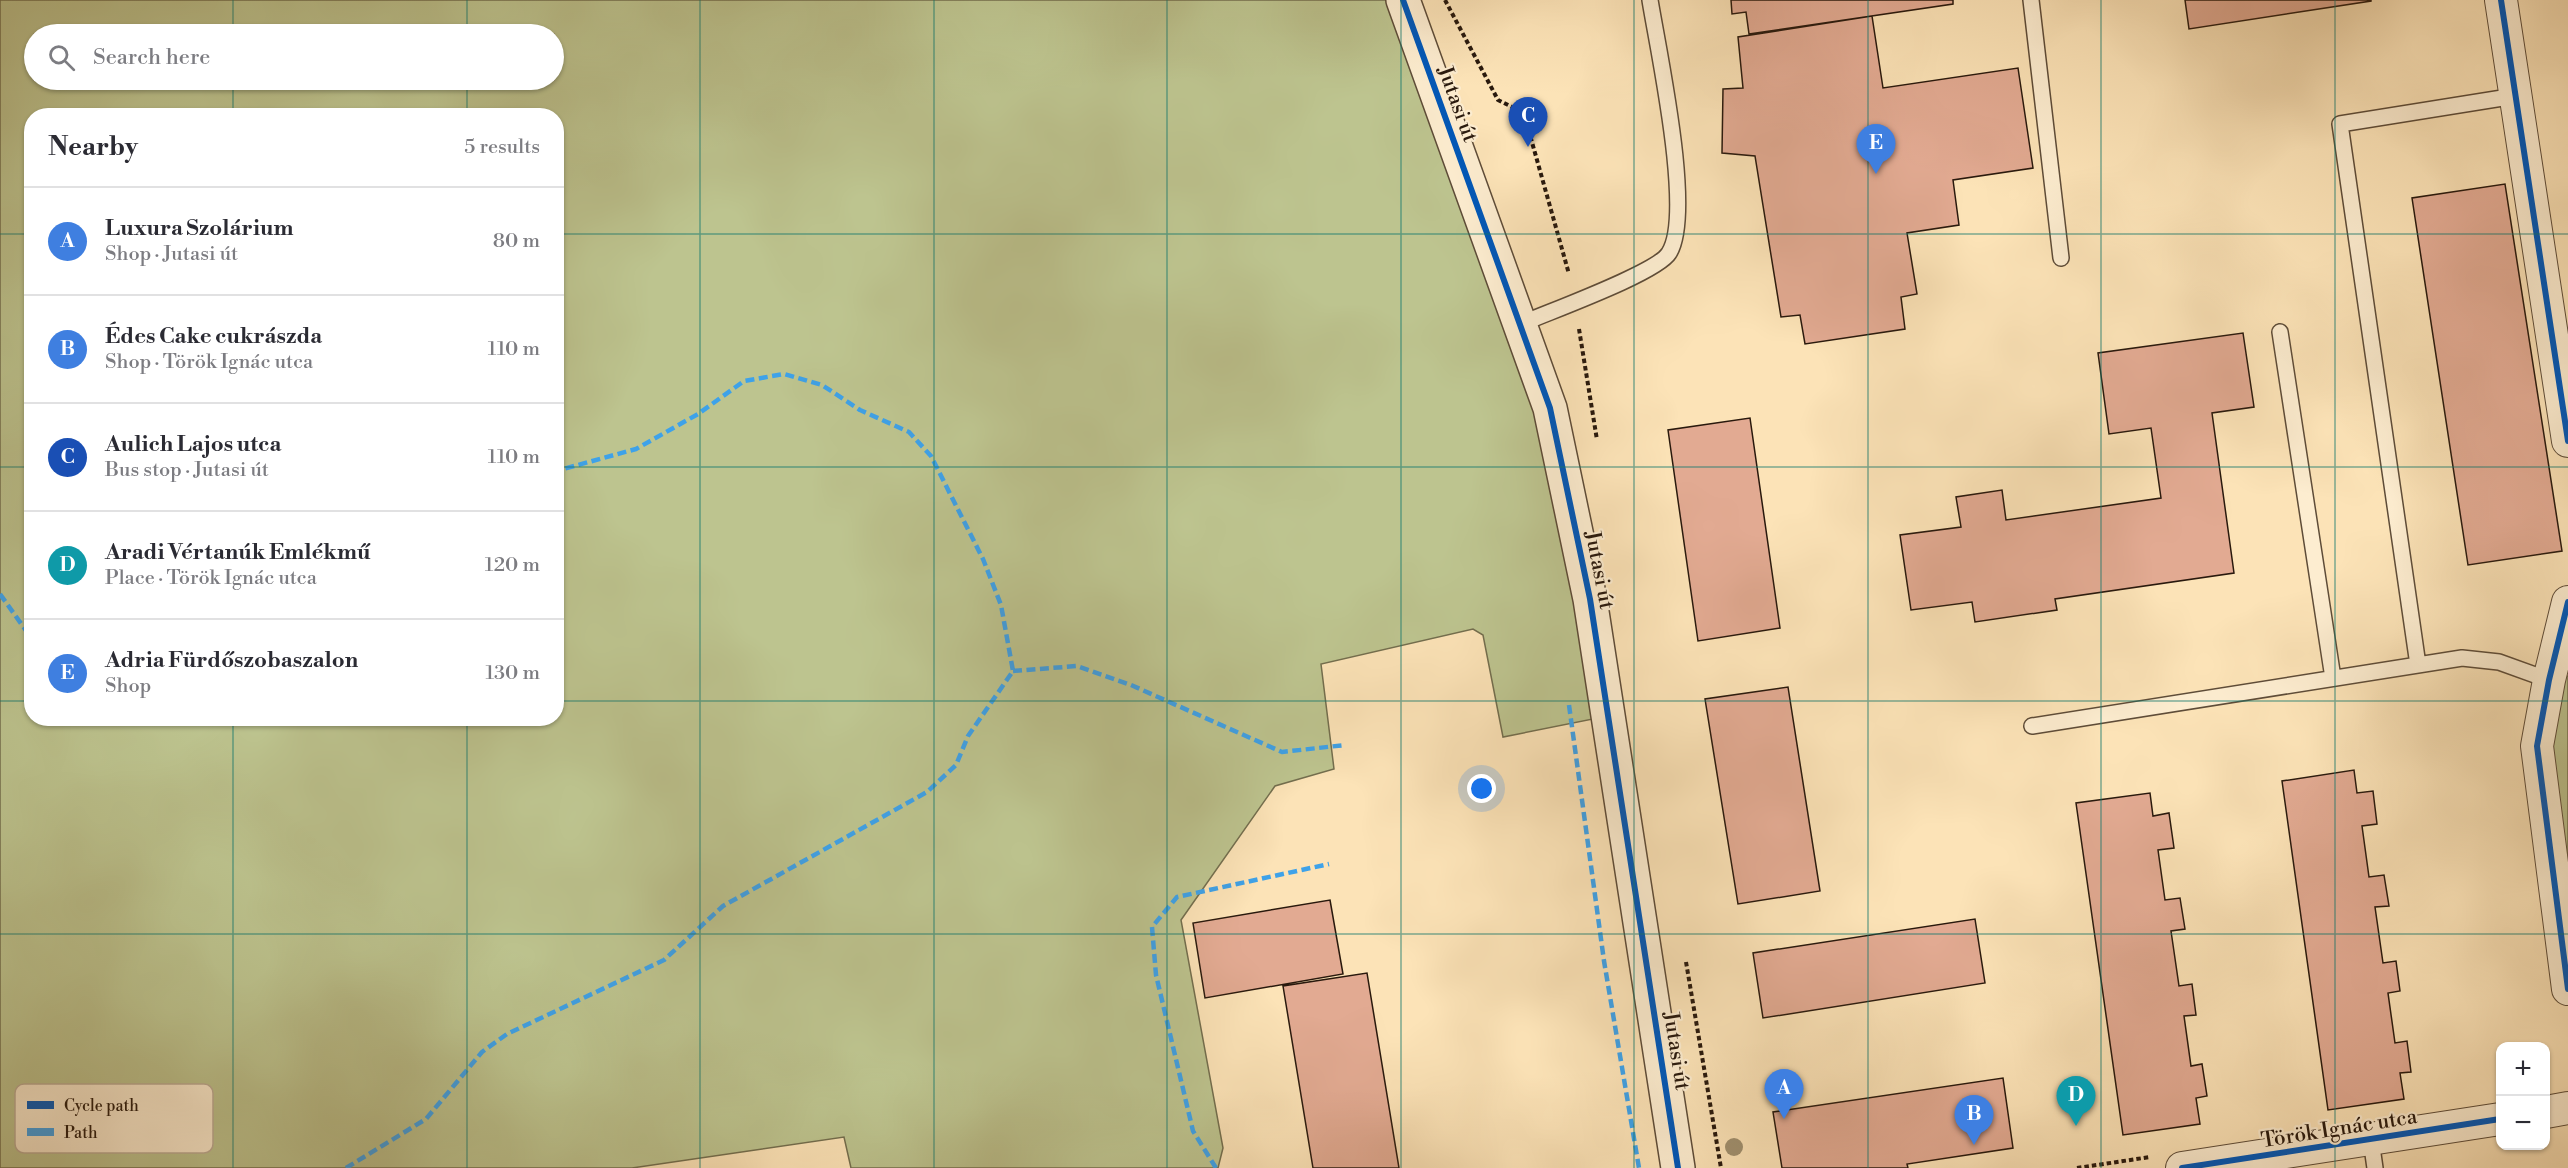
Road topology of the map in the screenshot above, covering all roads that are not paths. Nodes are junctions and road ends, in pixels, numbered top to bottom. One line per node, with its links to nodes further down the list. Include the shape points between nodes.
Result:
1 (1403, 0): 7 (street, Jutasi út)
2 (1650, 0): 7 (lane, via 1678,182 1678,224 1669,254 1638,275)
3 (2031, 0): 6 (lane)
4 (2501, 0): 5 (street)
5 (2515, 96): 9 (street); 11 (lane, via 2340,124)
6 (2061, 258)
7 (1521, 324): 20 (street, Jutasi út, via 1550,408 1590,599)
8 (2280, 332): 12 (lane)
9 (2568, 441)
10 (2568, 602): 13 (street)
11 (2418, 665): 12 (lane); 13 (lane, via 2462,658 2499,662)
12 (2333, 678): 14 (lane)
13 (2548, 680): 15 (street, via 2537,746)
14 (2032, 726)
15 (2568, 989)
16 (2568, 1108): 17 (street)
17 (2550, 1111)
18 (2496, 1120): 19 (street, Török Ignác utca)
19 (2373, 1154): 21 (street, Török Ignác utca)
20 (1678, 1168)
21 (2182, 1168)

